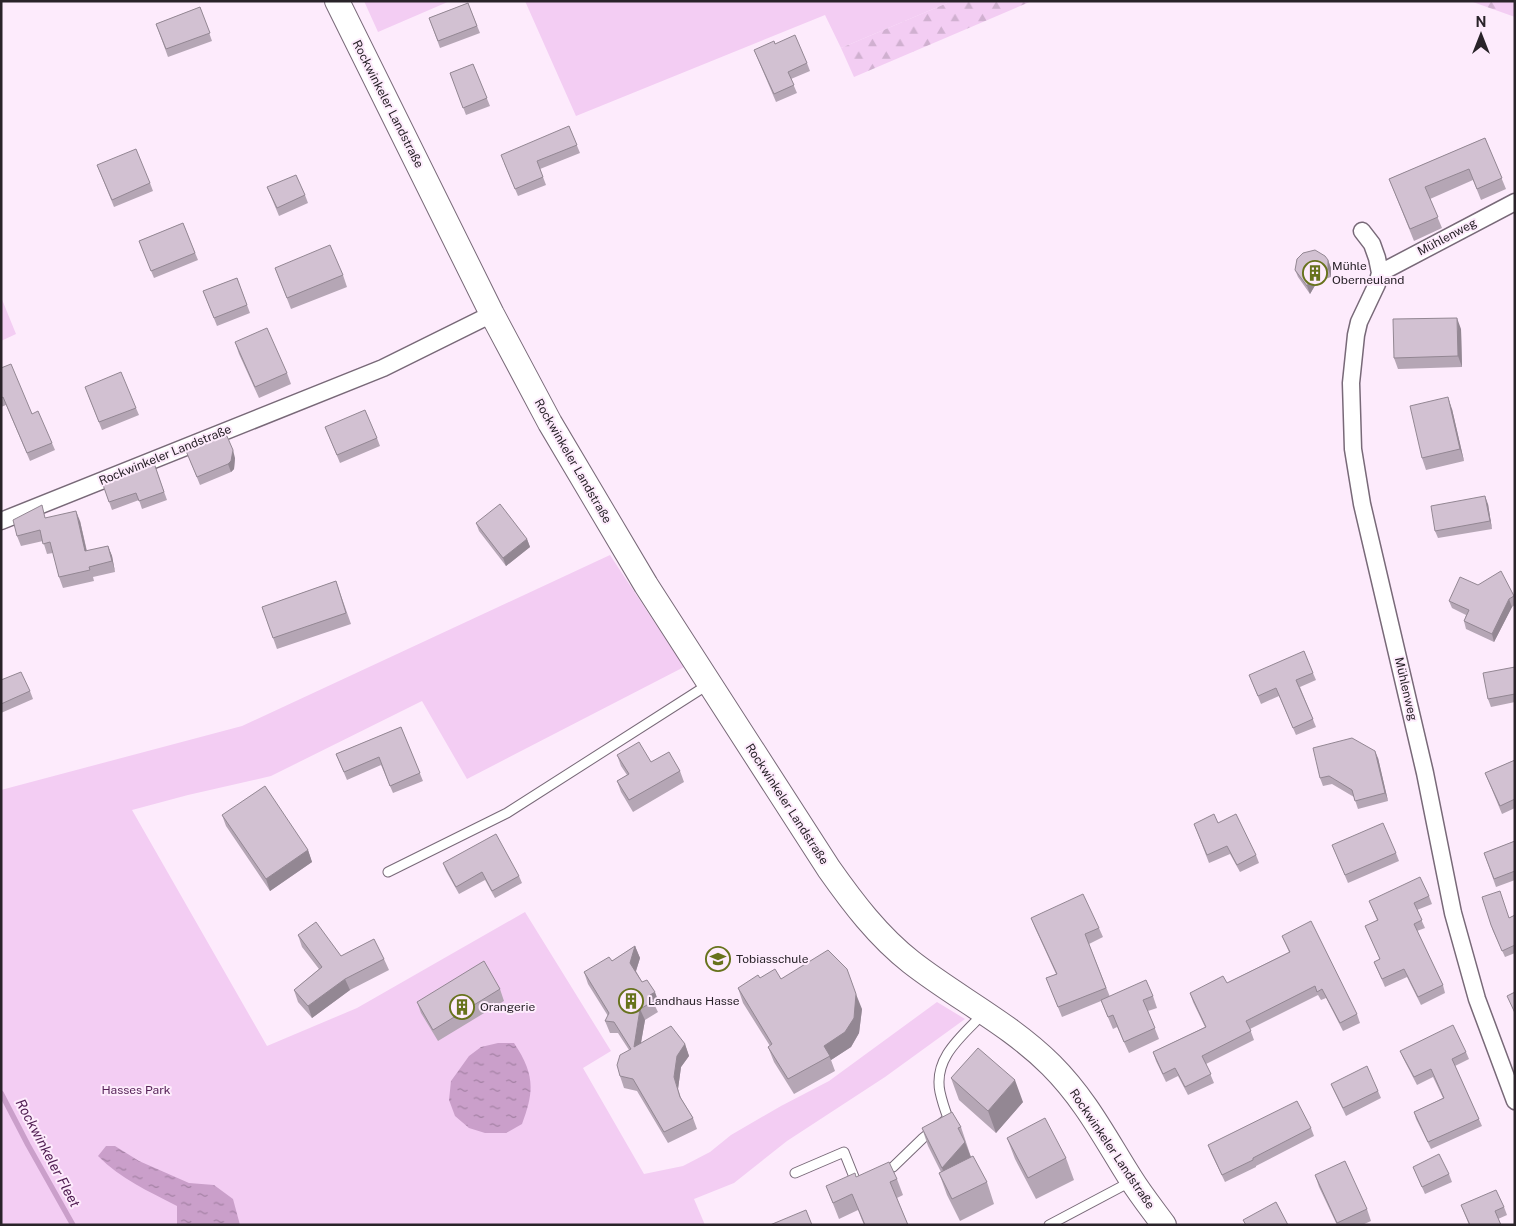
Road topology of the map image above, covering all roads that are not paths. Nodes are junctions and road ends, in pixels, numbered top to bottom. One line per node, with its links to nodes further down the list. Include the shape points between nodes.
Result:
1 (337, 1): 5 (main road, Rockwinkeler Landstraße)
2 (1515, 202): 4 (street, Mühlenweg)
3 (1362, 231): 4 (street, via 1372,244)
4 (1380, 272): 10 (street, Mühlenweg, via 1356,335 1351,383 1354,458 1453,913 1477,999)
5 (492, 314): 6 (street, Rockwinkeler Landstraße, via 383,368); 7 (main road, Rockwinkeler Landstraße, via 550,423 634,566)
6 (1, 521)
7 (709, 684): 8 (lane, via 506,813); 9 (main road, Rockwinkeler Landstraße, via 829,869 878,933 911,962)
8 (388, 872)
9 (985, 1013): 11 (lane, via 951,1046 940,1068 940,1090 948,1118 893,1167 855,1183 844,1152); 12 (main road, Rockwinkeler Landstraße, via 1026,1042 1070,1086 1097,1122)
10 (1515, 1101)
11 (795, 1172)
12 (1132, 1181): 13 (lane); 14 (main road, Rockwinkeler Landstraße)
13 (1049, 1225)
14 (1164, 1225)

